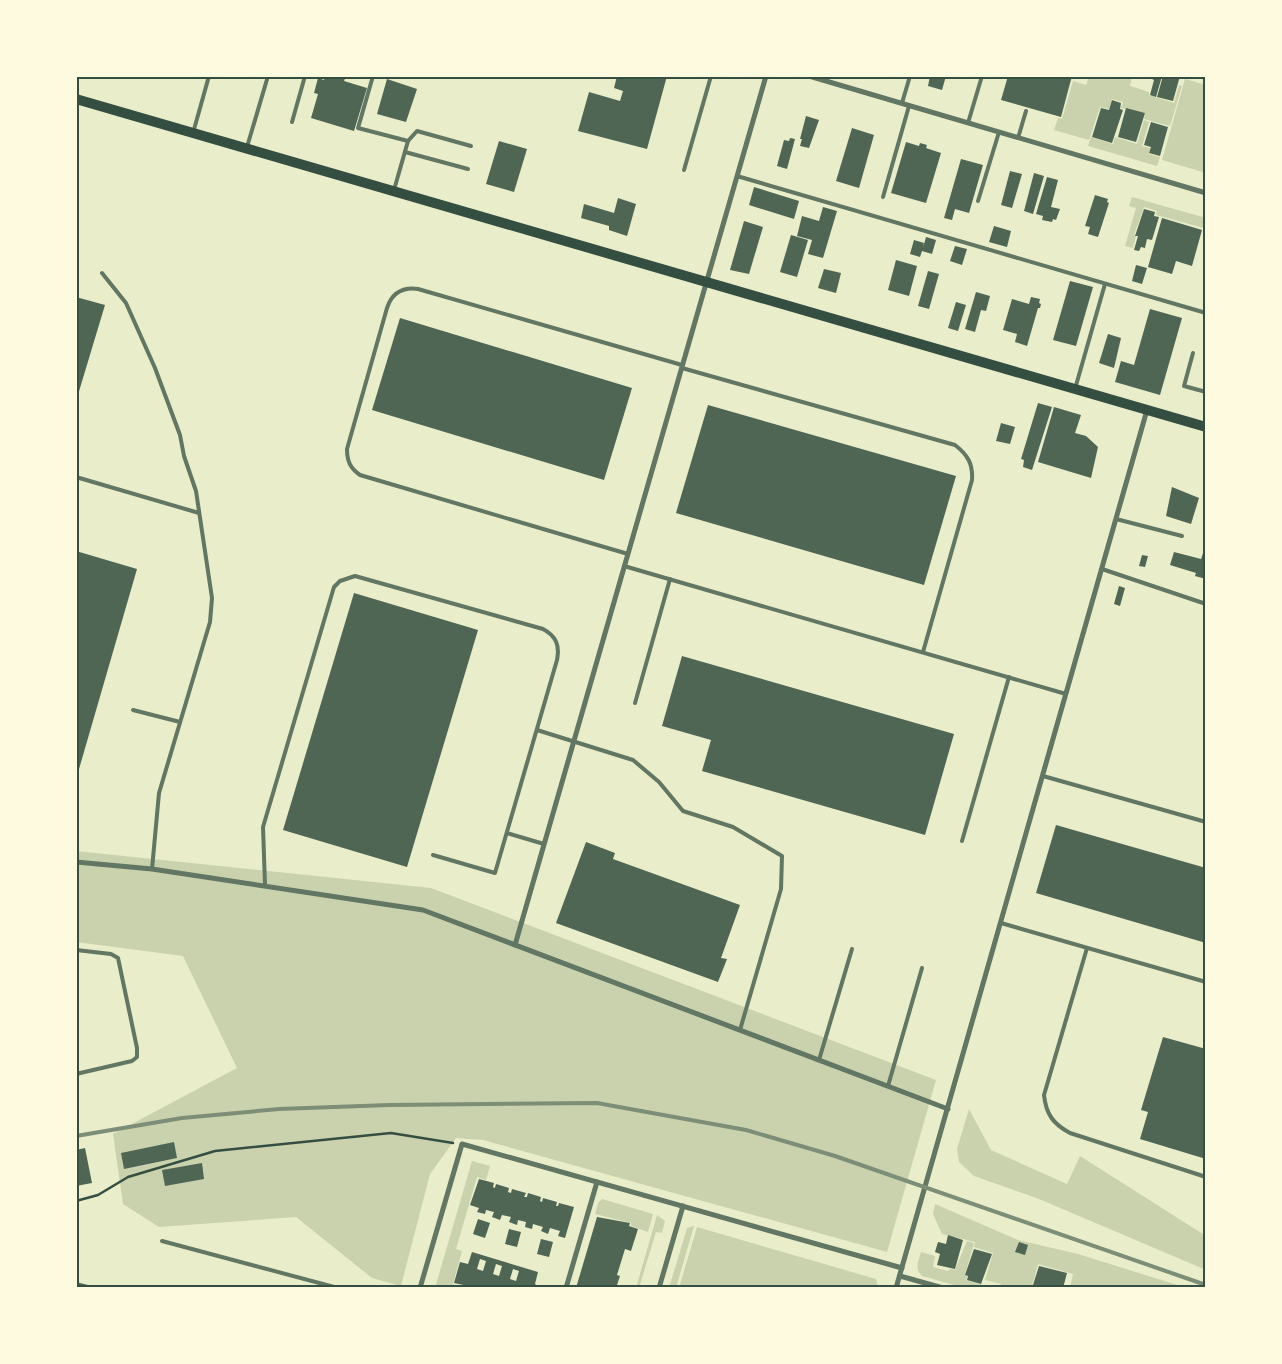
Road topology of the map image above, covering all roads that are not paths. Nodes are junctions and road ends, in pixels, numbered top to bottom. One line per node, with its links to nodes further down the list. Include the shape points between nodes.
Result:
1 (209, 76): 19 (lane)
2 (268, 76): 23 (lane)
3 (306, 76): 16 (lane)
4 (373, 76): 21 (lane, via 358,128)
5 (711, 76): 26 (lane)
6 (766, 76): 27 (street)
7 (809, 76): 13 (street)
8 (910, 76): 13 (lane)
9 (982, 76): 17 (lane)
10 (1199, 76): 11 (lane)
11 (1206, 78)
12 (76, 98): 19 (main road)
13 (902, 104): 14 (street)
14 (910, 106): 17 (street); 30 (lane)
15 (1026, 110): 20 (lane)
16 (292, 122)
17 (968, 123): 18 (street)
18 (999, 132): 20 (street); 31 (lane)
19 (193, 133): 23 (main road)
20 (1018, 138): 29 (street)
21 (408, 141): 22 (lane, via 417,131); 24 (lane)
22 (471, 146)
23 (246, 149): 28 (main road)
24 (405, 152): 25 (lane); 28 (lane)
25 (468, 169)
26 (684, 170)
27 (737, 176): 33 (street); 34 (lane)
28 (394, 192): 33 (main road)
29 (1206, 193)
30 (883, 197)
31 (978, 201)
32 (102, 273): 43 (lane, via 126,303 155,368 180,435 196,490)
33 (706, 281): 37 (street); 38 (main road)
34 (1105, 284): 35 (lane); 38 (lane)
35 (1206, 313)
36 (1193, 352): 39 (lane, via 1184,386)
37 (682, 367): 46 (street); 46 (lane, via 418,289 410,288 395,294 384,317 347,449 347,458 354,471); 51 (lane, via 955,445 964,451 971,465 972,480)
38 (1075, 389): 40 (main road)
39 (1206, 392)
40 (1147, 410): 41 (main road); 44 (street)
41 (1206, 427)
42 (76, 477): 43 (lane)
43 (199, 513): 56 (lane, via 212,610)
44 (1116, 519): 45 (lane); 48 (street)
45 (1182, 536)
46 (628, 554): 47 (street)
47 (624, 566): 49 (lane); 58 (street)
48 (1102, 569): 50 (lane); 53 (street)
49 (670, 579): 51 (lane); 54 (lane)
50 (1206, 604)
51 (923, 652): 52 (lane)
52 (1009, 677): 53 (lane); 62 (lane)
53 (1066, 694): 59 (street)
54 (635, 703)
55 (132, 710): 56 (lane)
56 (180, 722): 66 (lane, via 158,793)
57 (537, 730): 58 (lane); 61 (lane); 67 (lane, via 558,652 550,632 362,577 345,578 334,587 263,827)
58 (574, 740): 63 (street); 75 (lane, via 633,760 659,782 683,811 733,827 782,856 782,888)
59 (1043, 776): 60 (lane); 68 (street)
60 (1206, 822)
61 (507, 833): 63 (lane); 64 (lane, via 495,873)
62 (962, 841)
63 (544, 844): 69 (street)
64 (433, 855)
65 (76, 862): 66 (street)
66 (152, 869): 67 (street)
67 (265, 885): 69 (street, via 423,910)
68 (1001, 923): 70 (lane); 79 (street)
69 (515, 945): 75 (street)
70 (1087, 948): 74 (lane); 80 (lane, via 1044,1095 1051,1118 1070,1132)
71 (852, 949): 76 (lane)
72 (76, 950): 77 (lane, via 111,954 118,958 137,1057 132,1061)
73 (922, 968): 78 (lane)
74 (1206, 982)
75 (740, 1030): 76 (street)
76 (819, 1060): 78 (street)
77 (76, 1074)
78 (888, 1086): 79 (street)
79 (948, 1109): 84 (street)
80 (1206, 1177)
81 (597, 1182): 82 (street); 87 (street, via 462,1144); 88 (street)
82 (683, 1206): 84 (street); 89 (street)
83 (162, 1241): 86 (lane)
84 (902, 1268): 85 (street)
85 (900, 1276): 90 (street); 91 (street)
86 (338, 1288)
87 (420, 1288)
88 (566, 1288)
89 (659, 1288)
90 (896, 1288)
91 (943, 1288)

